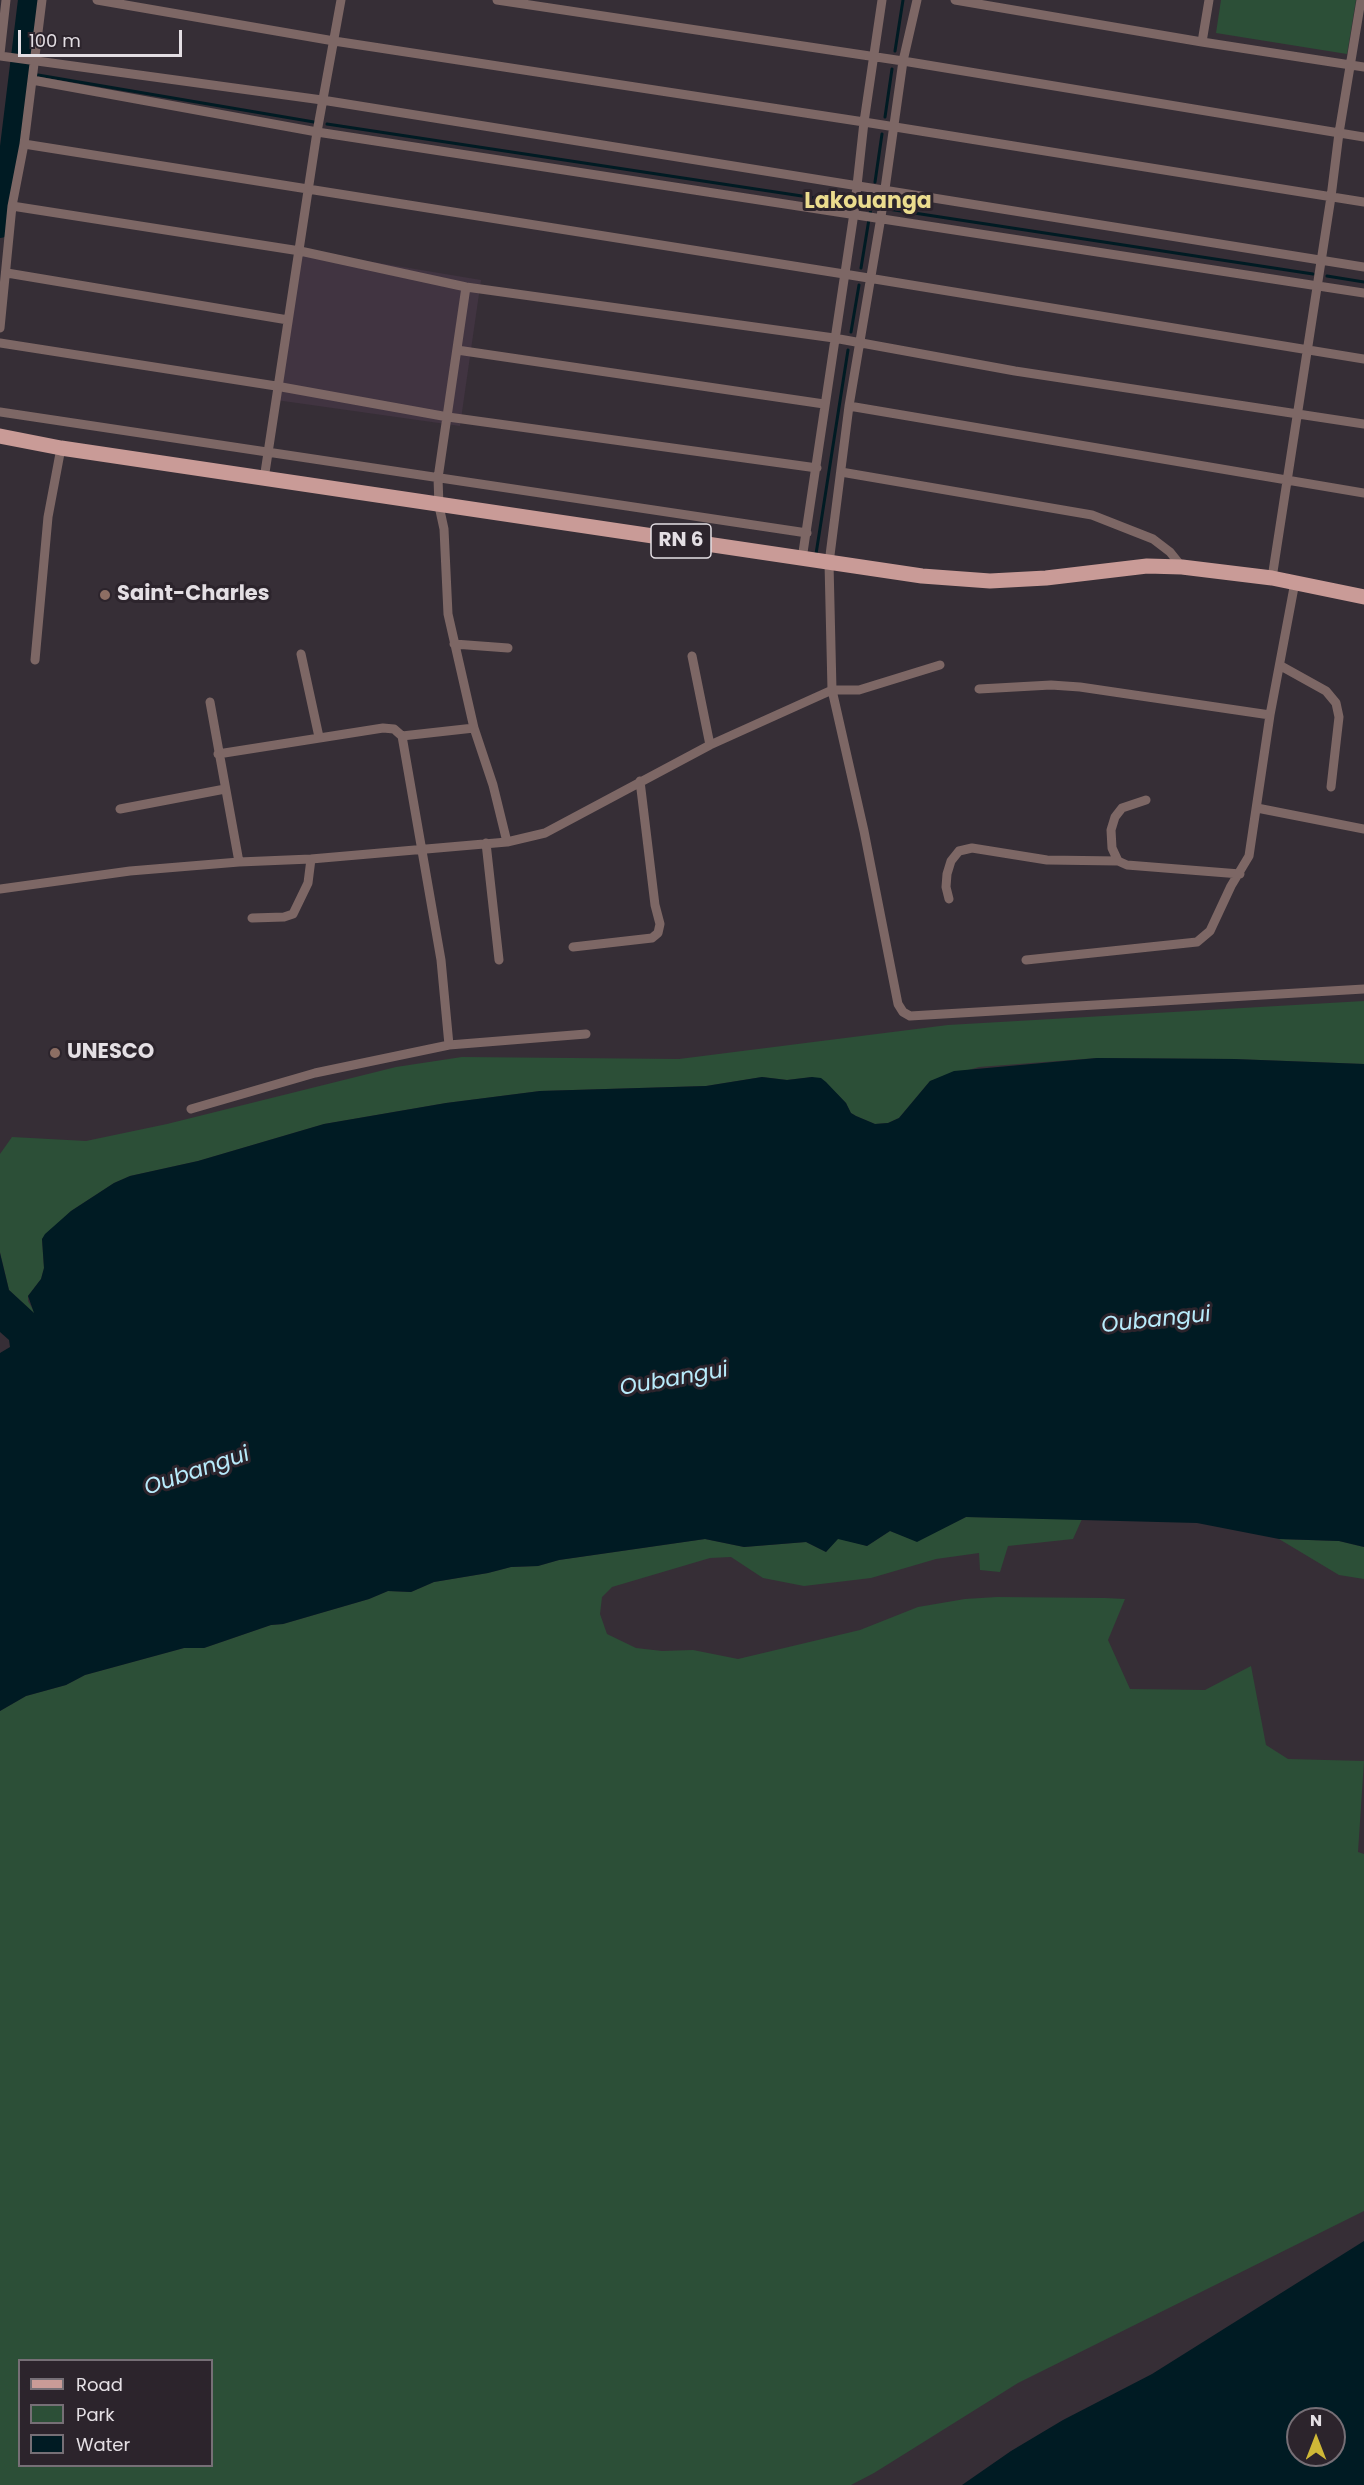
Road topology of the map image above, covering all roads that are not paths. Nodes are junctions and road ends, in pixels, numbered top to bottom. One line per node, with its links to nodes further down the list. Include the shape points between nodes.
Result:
1 (6, 0): 13 (street)
2 (42, 0): 15 (street)
3 (97, 0): 11 (street)
4 (341, 0): 11 (street)
5 (500, 0): 14 (street)
6 (882, 0): 14 (street)
7 (916, 0): 16 (street)
8 (955, 0): 12 (street)
9 (1209, 0): 12 (street)
10 (1361, 0): 17 (street)
11 (334, 41): 20 (street); 21 (street)
12 (1202, 42): 17 (street)
13 (0, 55): 15 (street)
14 (873, 57): 16 (street); 21 (street)
15 (33, 61): 19 (street); 20 (street)
16 (903, 62): 22 (street); 24 (street)
17 (1350, 64): 18 (street); 24 (street)
18 (1364, 67)
19 (32, 80): 23 (street); 26 (street)
20 (322, 100): 23 (street); 27 (street)
21 (864, 122): 22 (street); 27 (street)
22 (894, 127): 29 (street); 30 (street)
23 (317, 132): 28 (street); 33 (street)
24 (1339, 133): 25 (street); 30 (street)
25 (1364, 137)
26 (24, 144): 28 (street); 32 (street)
27 (857, 186): 29 (street); 33 (street)
28 (308, 190): 35 (street); 39 (street)
29 (884, 190): 34 (street); 36 (street)
30 (1331, 197): 31 (street); 36 (street)
31 (1364, 202)
32 (12, 206): 35 (street); 38 (street)
33 (854, 213): 34 (street); 39 (street)
34 (881, 217): 40 (street); 41 (street)
35 (300, 251): 42 (street); 44 (street)
36 (1321, 261): 37 (street); 41 (street)
37 (1364, 267)
38 (7, 273): 44 (street); 45 (street)
39 (844, 273): 40 (street); 46 (street)
40 (870, 278): 48 (street); 50 (street)
41 (1317, 286): 43 (street); 50 (street)
42 (466, 287): 46 (street); 49 (street)
43 (1364, 293)
44 (288, 320): 52 (street)
45 (0, 328)
46 (834, 338): 48 (street); 53 (street)
47 (0, 343): 52 (street)
48 (859, 343): 54 (street); 56 (street)
49 (457, 350): 53 (street); 57 (street)
50 (1308, 350): 51 (street); 56 (street)
51 (1364, 359)
52 (276, 386): 57 (street); 61 (street)
53 (824, 405): 62 (street)
54 (849, 406): 63 (street); 66 (street)
55 (0, 412): 61 (street)
56 (1297, 414): 58 (street); 66 (street)
57 (448, 417): 62 (street); 64 (street)
58 (1364, 424)
59 (0, 436): 60 (main road, RN 6)
60 (61, 448): 65 (main road, RN 6); 80 (street, via 48,517)
61 (266, 451): 64 (street); 65 (street)
62 (817, 468): 69 (street)
63 (841, 472): 71 (street); 72 (street, via 1092,515 1153,539)
64 (438, 478): 68 (street); 69 (street)
65 (264, 479): 68 (main road, RN 6)
66 (1287, 482): 67 (street); 73 (street)
67 (1364, 493)
68 (439, 506): 70 (main road, RN 6); 76 (street)
69 (807, 533): 70 (street)
70 (802, 559): 71 (main road, RN 6)
71 (829, 563): 72 (main road, RN 6, via 990,581 1147,566); 84 (street)
72 (1182, 567): 73 (main road, RN 6)
73 (1272, 578): 74 (main road, RN 6)
74 (1296, 582): 75 (main road, RN 6); 82 (street)
75 (1364, 597)
76 (454, 644): 77 (street); 87 (street)
77 (508, 648)
78 (301, 654): 89 (street)
79 (692, 656): 90 (street)
80 (35, 660)
81 (940, 665): 84 (street, via 859,690)
82 (1281, 666): 86 (street); 93 (street, via 1326,691 1336,703 1339,717)
83 (979, 689): 86 (street, via 1080,687)
84 (832, 690): 90 (street); 112 (street, via 898,1004 910,1016)
85 (210, 702): 91 (street)
86 (1270, 715): 96 (street)
87 (474, 728): 88 (street); 99 (street)
88 (402, 736): 89 (street, via 394,729 383,728); 101 (street)
89 (319, 737): 91 (street)
90 (710, 745): 92 (street)
91 (218, 754): 94 (street)
92 (640, 781): 99 (street, via 564,825); 109 (street, via 660,924 658,933 652,938)
93 (1331, 787)
94 (225, 789): 97 (street); 104 (street)
95 (1146, 800): 103 (street, via 1122,808 1115,817 1112,848)
96 (1257, 808): 98 (street); 105 (street, via 1249,856)
97 (120, 809)
98 (1364, 829)
99 (507, 842): 100 (street)
100 (486, 843): 101 (street); 110 (street)
101 (422, 847): 102 (street); 114 (street, via 441,960)
102 (311, 859): 104 (street); 108 (street, via 308,883 293,914)
103 (1118, 861): 105 (street, via 1126,865); 107 (street, via 1047,860 972,848 959,851 951,861 946,887)
104 (238, 862): 106 (street, via 130,871)
105 (1240, 874): 111 (street, via 1210,932 1197,942)
106 (0, 889)
107 (949, 899)
108 (252, 918)
109 (573, 947)
110 (499, 960)
111 (1026, 960)
112 (1364, 989)
113 (586, 1034): 114 (street)
114 (449, 1045): 115 (street, via 315,1072)
115 (191, 1109)

